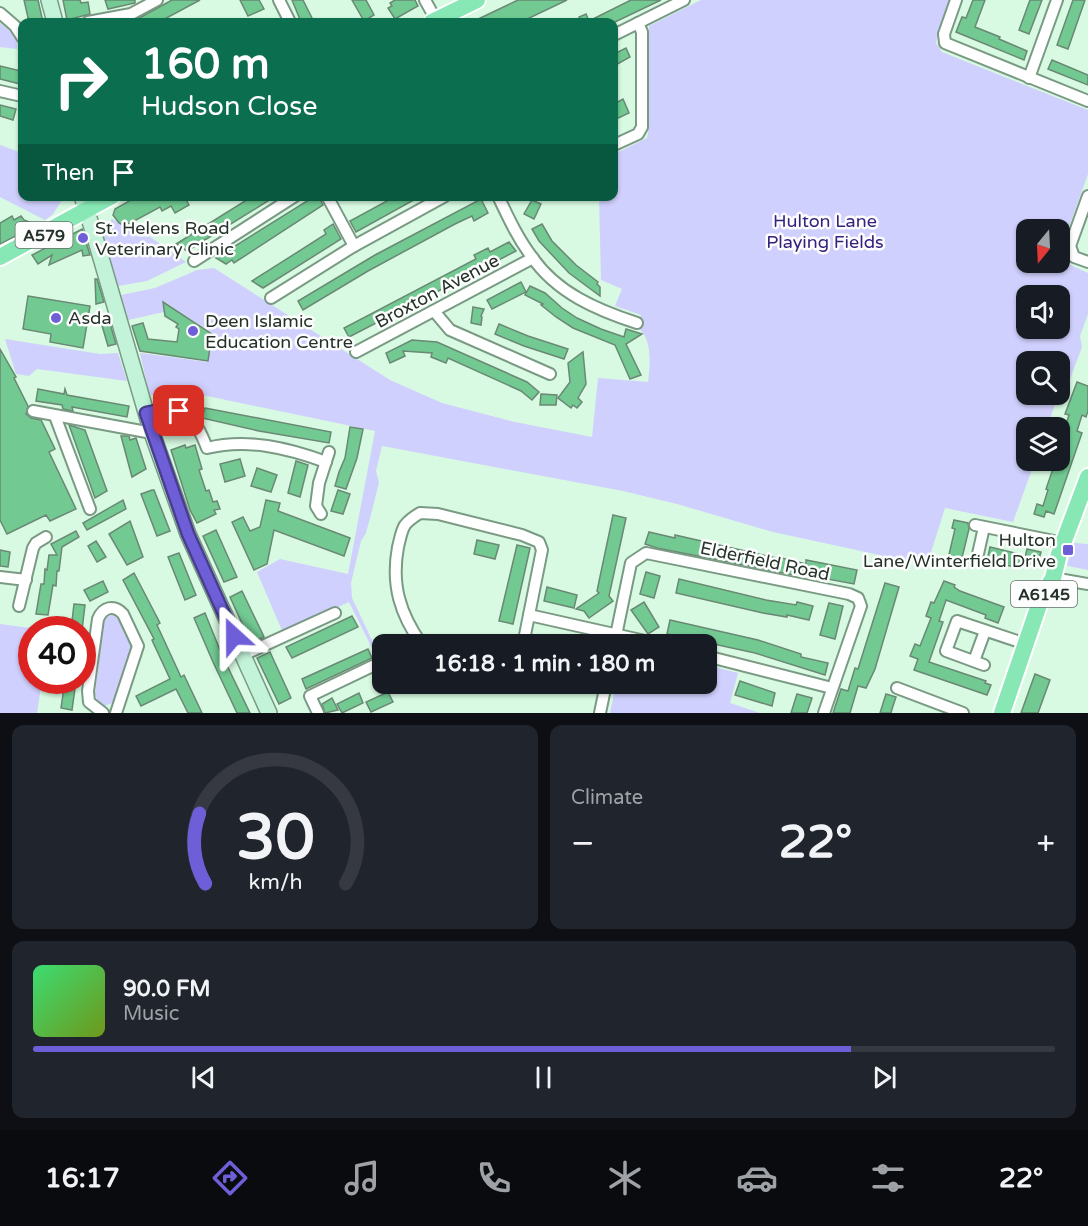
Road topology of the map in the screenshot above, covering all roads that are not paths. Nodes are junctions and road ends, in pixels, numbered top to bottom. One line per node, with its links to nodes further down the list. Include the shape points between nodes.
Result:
1 (49, 0): 10 (street)
2 (157, 0): 11 (street)
3 (279, 0): 12 (street)
4 (425, 0): 13 (street)
5 (477, 0): 14 (main road)
6 (684, 0): 15 (street)
7 (956, 0): 18 (street, via 944,39 949,45)
8 (1057, 0): 18 (street)
9 (0, 13): 16 (street)
10 (53, 18)
11 (132, 18)
12 (288, 18)
13 (433, 18)
14 (440, 18)
15 (638, 23): 17 (street); 22 (street, via 642,32 641,131)
16 (18, 31)
17 (618, 33)
18 (1029, 78): 21 (street)
19 (0, 91): 20 (street)
20 (18, 95)
21 (1088, 101)
22 (618, 143)
23 (1088, 196): 33 (street, via 1070,246 1072,254)
24 (285, 201): 32 (street)
25 (330, 201): 29 (street)
26 (436, 201): 29 (street)
27 (501, 201): 31 (street)
28 (84, 203): 30 (main road, A579); 40 (street)
29 (354, 246): 34 (street)
30 (0, 257)
31 (533, 258): 35 (street, Broxton Avenue); 36 (street, via 583,302)
32 (194, 261)
33 (1088, 262)
34 (271, 298)
35 (434, 311): 37 (street, Broxton Avenue); 38 (street, via 450,330)
36 (637, 323)
37 (357, 352)
38 (550, 374)
39 (33, 411): 41 (street)
40 (146, 413): 42 (street); 45 (street, via 165,409 186,415 196,425 207,448 246,443 258,451 327,457)
41 (55, 416): 42 (street); 44 (street)
42 (152, 433): 62 (street, via 188,534)
43 (1088, 477): 47 (main road, A6145)
44 (90, 509)
45 (315, 510)
46 (46, 537): 51 (street, via 34,545)
47 (1064, 543): 48 (street, via 979,526); 50 (main road, A6145)
48 (978, 554)
49 (0, 577): 51 (street)
50 (1053, 578): 52 (street); 61 (main road, A6145, via 1041,599)
51 (26, 580): 53 (street)
52 (1088, 584)
53 (19, 606)
54 (335, 613): 62 (street)
55 (530, 615): 57 (street); 58 (street, via 542,550 539,542 420,513 404,525 394,574 396,590); 59 (street)
56 (985, 631): 56 (street, via 979,663 946,651 957,621); 61 (street)
57 (616, 633): 60 (street); 65 (street, Elderfield Road, via 632,563 646,553 849,594 858,598 861,606)
58 (416, 634)
59 (526, 634)
60 (620, 634)
61 (1026, 644): 75 (main road, A6145)
62 (243, 655): 70 (street)
63 (717, 659): 65 (street)
64 (372, 673): 71 (street, via 310,696)
65 (832, 688): 73 (street, Elderfield Road)
66 (897, 688): 74 (street)
67 (604, 694): 72 (street)
68 (103, 713): 69 (street, via 89,702 88,691 98,619 103,610 111,607 123,614 138,646)
69 (116, 713)
70 (269, 713)
71 (318, 713)
72 (600, 713)
73 (824, 713)
74 (963, 713)
75 (1002, 713)

